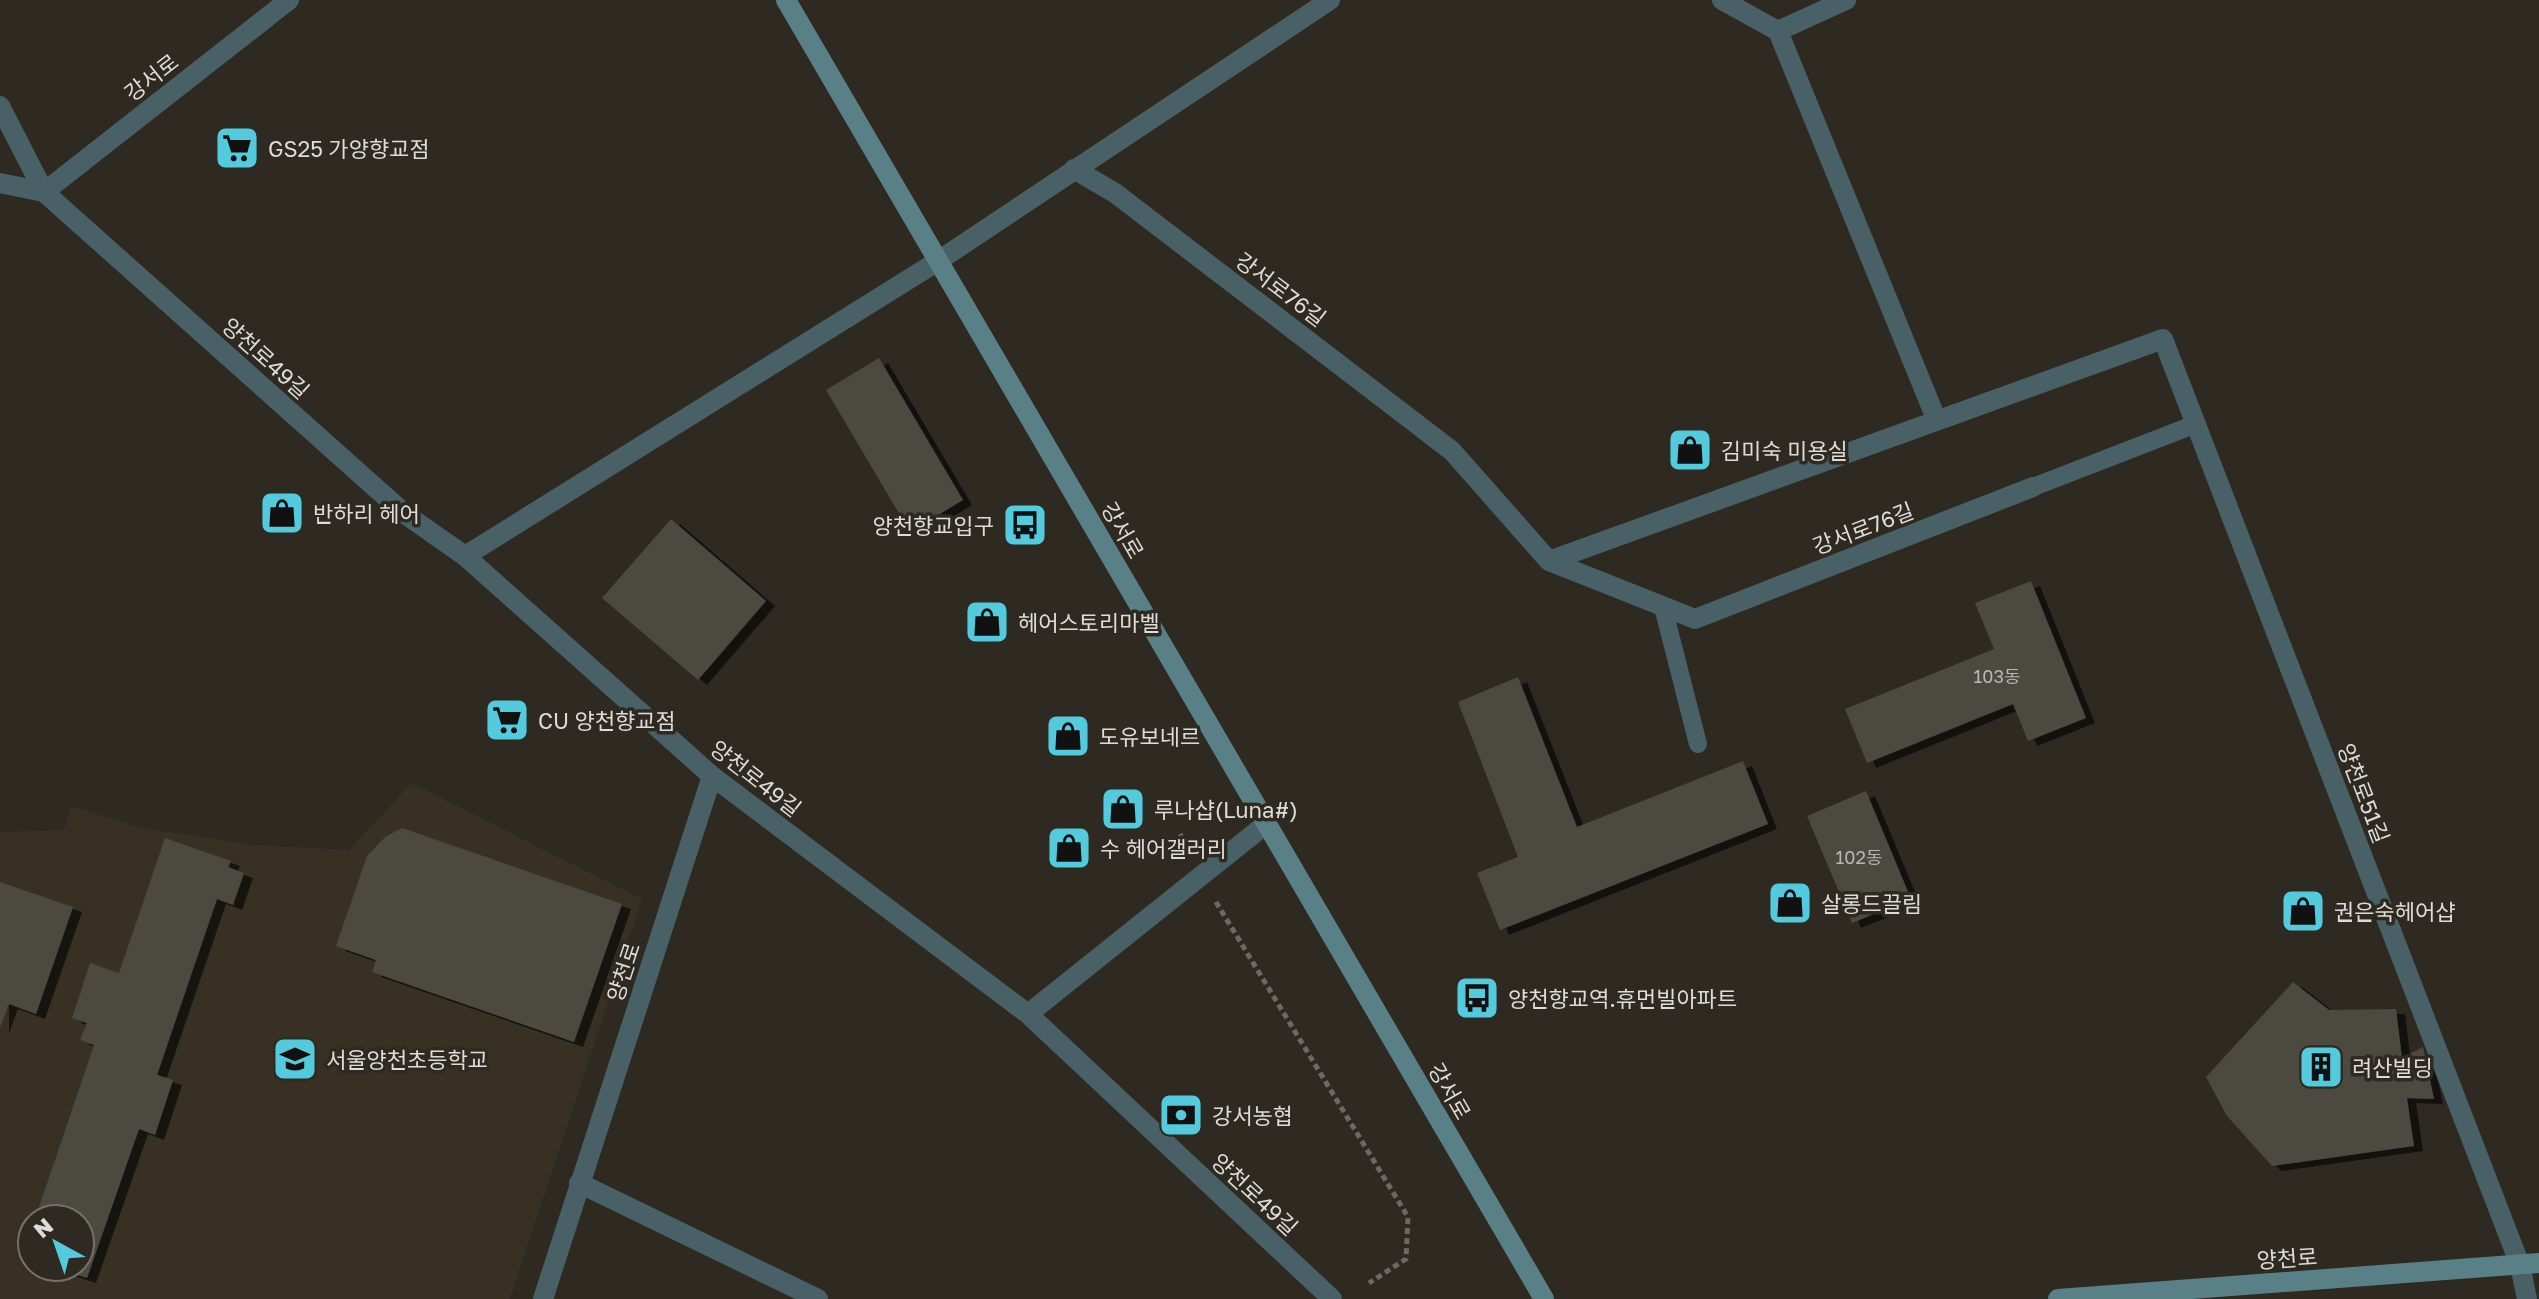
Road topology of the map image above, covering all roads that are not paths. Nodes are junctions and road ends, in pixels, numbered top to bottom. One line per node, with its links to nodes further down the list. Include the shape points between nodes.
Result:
1 (289, 0): 10 (street, 강서로)
2 (786, 0): 11 (main road, 강서로)
3 (1330, 0): 8 (street)
4 (1722, 0): 6 (street)
5 (1846, 0): 6 (street)
6 (1778, 31): 12 (street)
7 (0, 106): 10 (street)
8 (1074, 169): 11 (street); 16 (street, 강서로76길, via 1115,193 1452,451)
9 (0, 183): 10 (street)
10 (44, 192): 15 (street, 양천로49길, via 405,514)
11 (938, 261): 15 (street); 20 (main road, 강서로)
12 (1937, 421): 13 (street, 양천로51길, via 2163,339); 16 (street)
13 (2196, 424): 14 (lane, 강서로76길); 23 (street, 양천로51길)
14 (2033, 487): 17 (street, 강서로76길, via 1695,619)
15 (465, 556): 19 (street, 양천로49길)
16 (1549, 561): 17 (street, 강서로76길)
17 (1663, 607): 18 (lane)
18 (1698, 744)
19 (712, 776): 21 (street, 양천로49길); 22 (street, 양천로)
20 (1266, 824): 21 (street); 27 (main road, 강서로)
21 (1028, 1014): 26 (street, 양천로49길)
22 (579, 1183): 24 (street, 양천로); 25 (street)
23 (2529, 1264): 28 (main road, 양천로); 29 (street)
24 (543, 1299)
25 (818, 1299)
26 (1332, 1299)
27 (1544, 1299)
28 (2058, 1299)
29 (2527, 1299)

